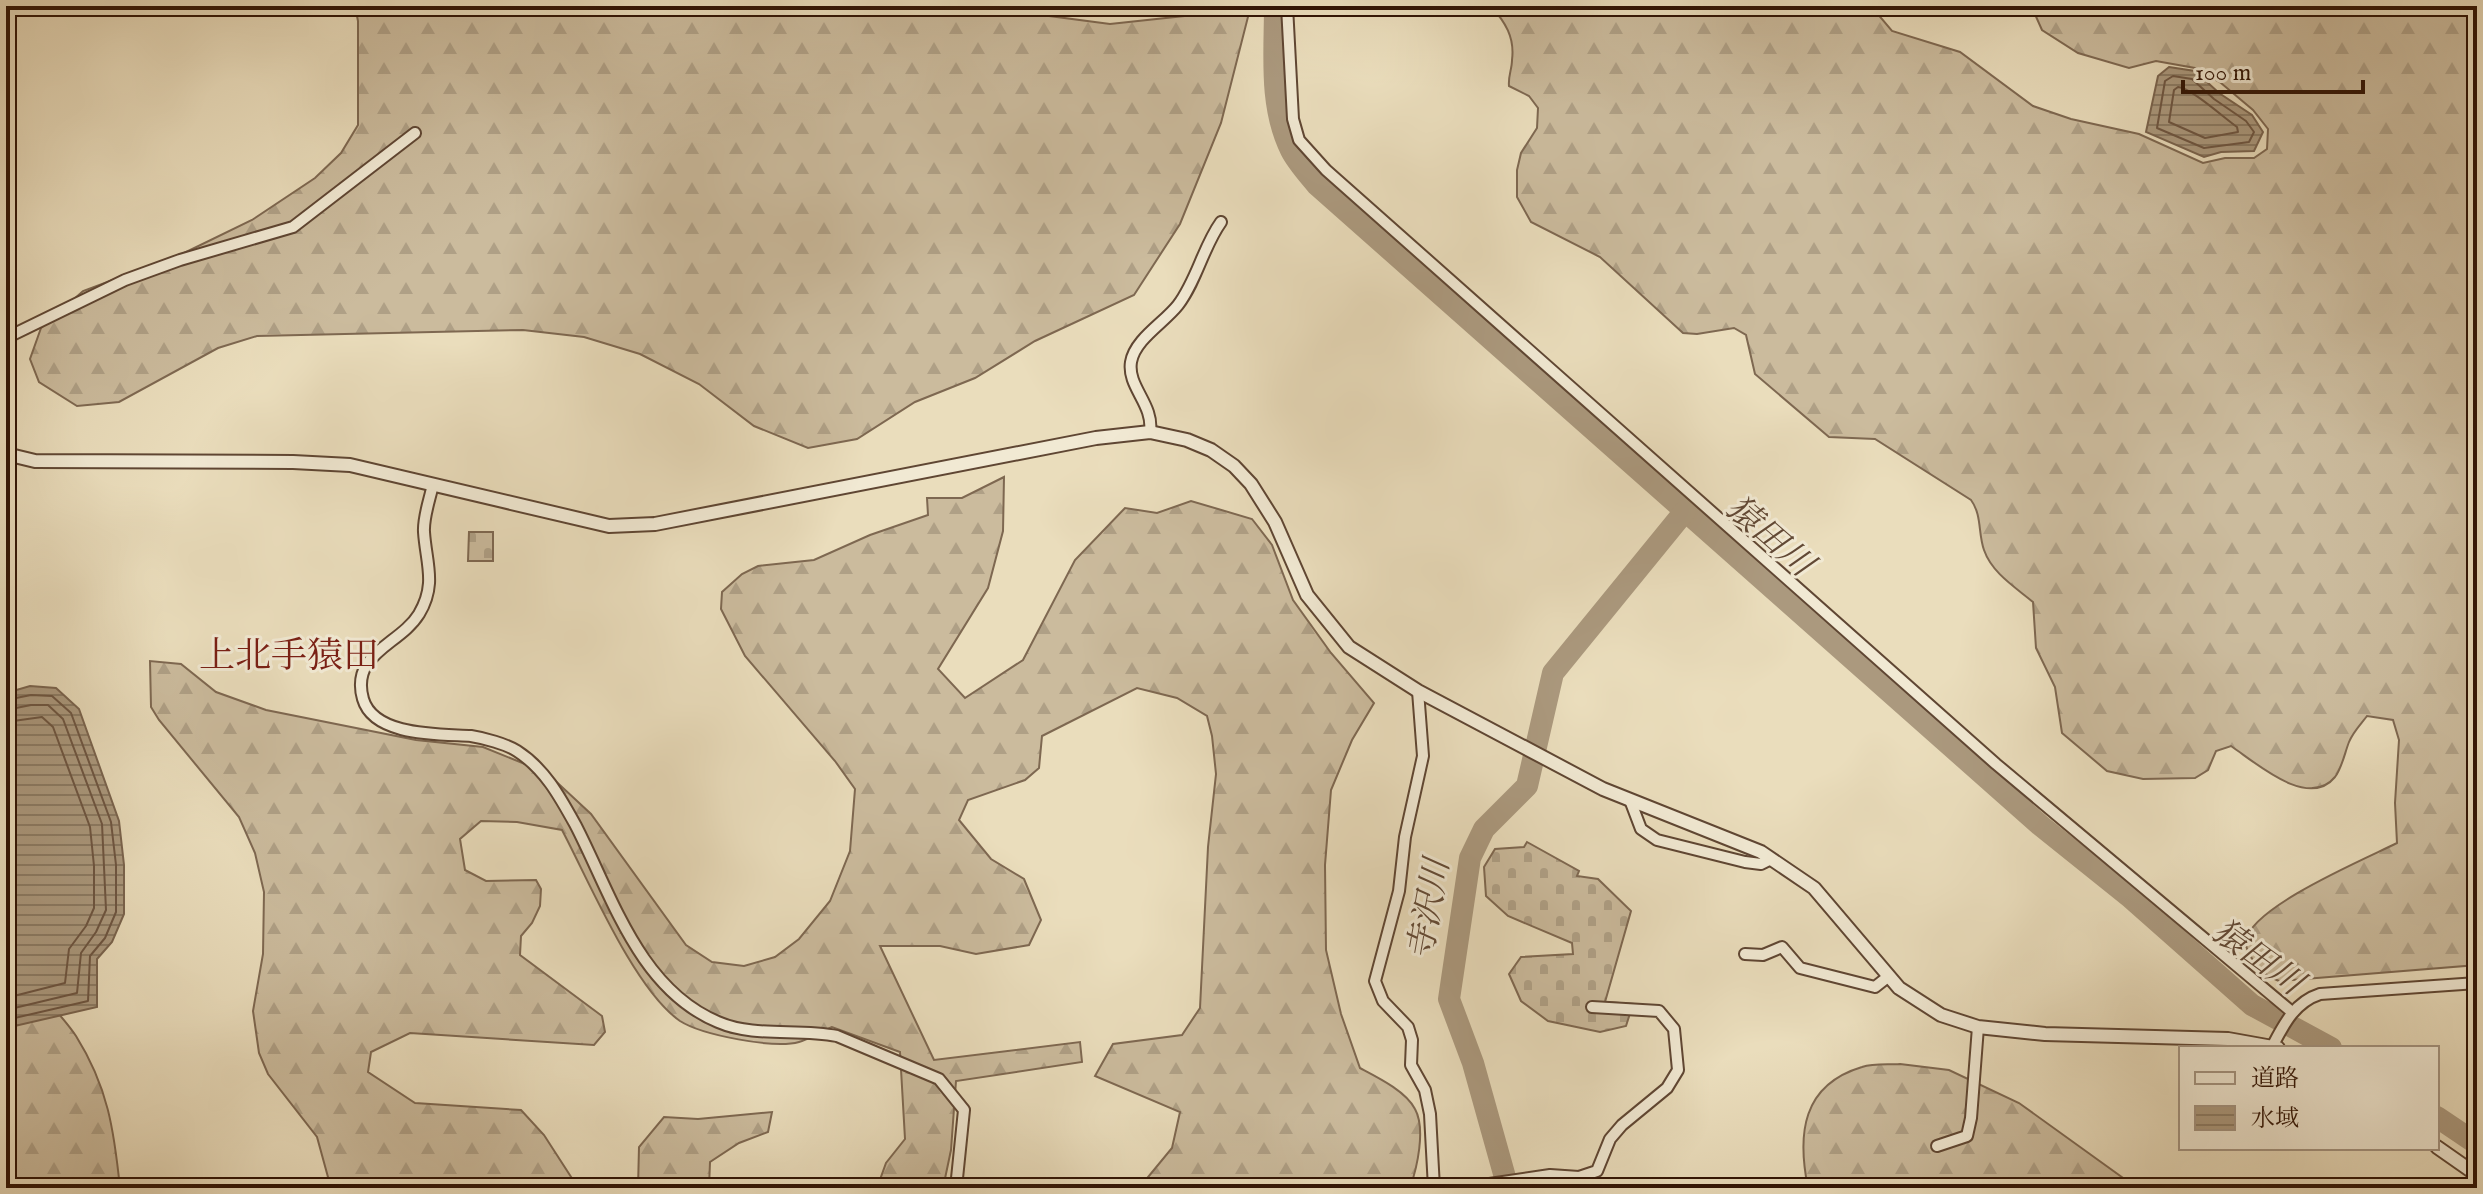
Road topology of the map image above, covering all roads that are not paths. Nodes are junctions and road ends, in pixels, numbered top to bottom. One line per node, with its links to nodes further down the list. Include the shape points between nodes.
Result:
1 (1287, 6): 15 (street, via 1293,119 1299,140 1326,170 1996,764)
2 (415, 133): 4 (street, via 293,227 125,280)
3 (1221, 222): 5 (street, via 1179,304 1131,360 1133,380 1152,419)
4 (6, 338)
5 (1150, 432): 7 (street, via 655,524 609,526); 8 (street, via 1187,440 1234,466 1269,512 1307,595 1331,627 1349,647)
6 (6, 454): 7 (street, via 35,461 350,465)
7 (433, 484): 22 (street, via 423,529 431,580 419,614 365,665 361,682 369,711 395,728 474,736 515,749 532,763 552,782 637,950 690,1008 756,1031 837,1036 939,1079 964,1110)
8 (1418, 691): 9 (street); 23 (street, via 1423,756 1399,891 1375,981 1412,1040 1411,1065 1425,1090 1430,1114)
9 (1630, 800): 10 (street); 10 (street, via 1641,829 1657,840 1745,862)
10 (1771, 859): 12 (street, via 1814,888)
11 (1745, 954): 12 (street, via 1763,955 1782,947 1800,968 1875,987)
12 (1889, 976): 16 (street, via 1941,1015)
13 (2477, 983): 15 (street, via 2320,994)
14 (1592, 1007): 24 (street, via 1659,1011 1674,1029 1678,1070 1667,1088 1610,1139 1597,1171)
15 (2290, 1015): 18 (street)
16 (1978, 1027): 17 (street, via 2228,1039); 19 (street, via 1967,1136)
17 (2269, 1046)
18 (2275, 1046)
19 (1937, 1146)
20 (2439, 1148): 21 (street)
21 (2477, 1175)
22 (956, 1188)
23 (1434, 1188)
24 (1462, 1188)

